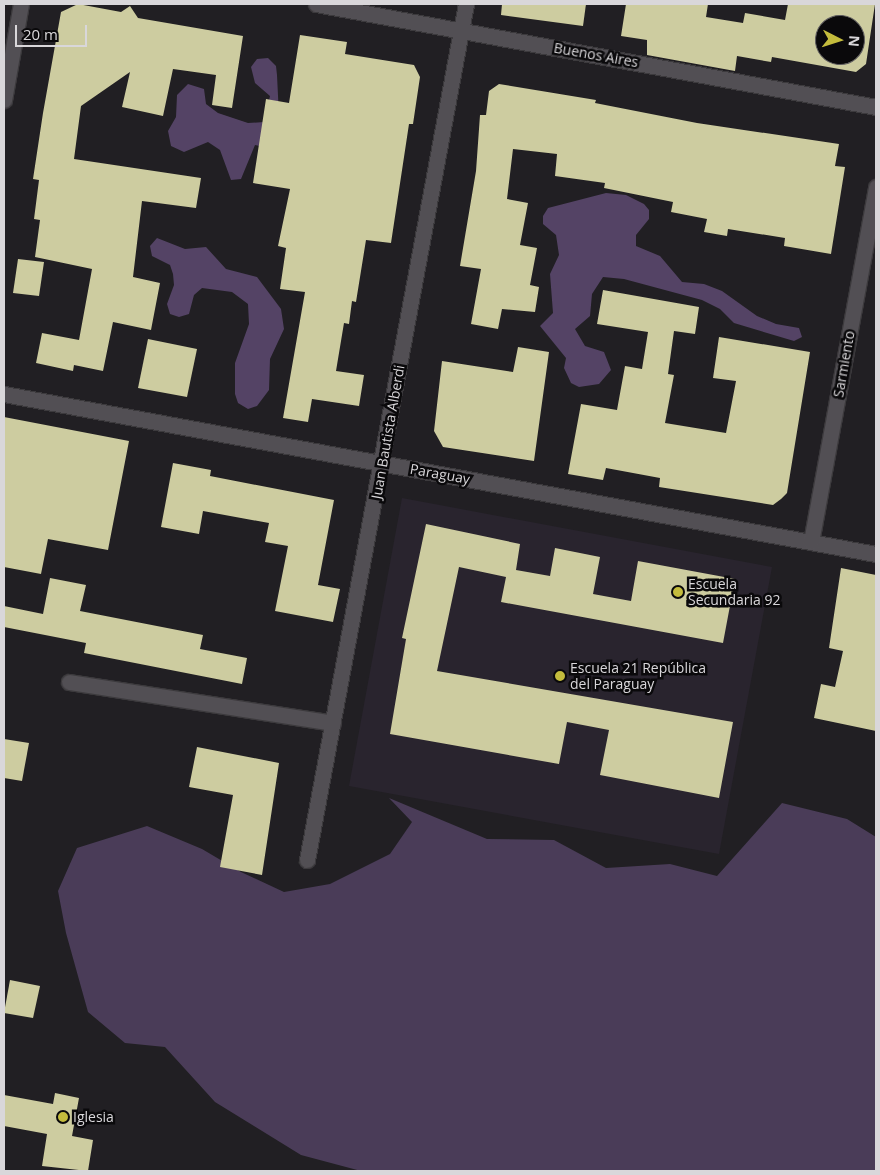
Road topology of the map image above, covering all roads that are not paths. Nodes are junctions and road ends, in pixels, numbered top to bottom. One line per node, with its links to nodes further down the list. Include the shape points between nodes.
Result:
1 (22, 4): 5 (street)
2 (316, 4): 4 (street, Buenos Aires)
3 (466, 4): 4 (street, Juan Bautista Alberdi)
4 (461, 30): 6 (street, Buenos Aires); 9 (street, Juan Bautista Alberdi)
5 (4, 100)
6 (876, 107)
7 (876, 186): 10 (street, Sarmiento)
8 (4, 394): 9 (street, Paraguay)
9 (382, 463): 10 (street, Paraguay); 13 (street, Juan Bautista Alberdi)
10 (811, 542): 11 (street, Paraguay)
11 (876, 554)
12 (69, 682): 13 (street)
13 (333, 723): 14 (street, Juan Bautista Alberdi)
14 (307, 860)

